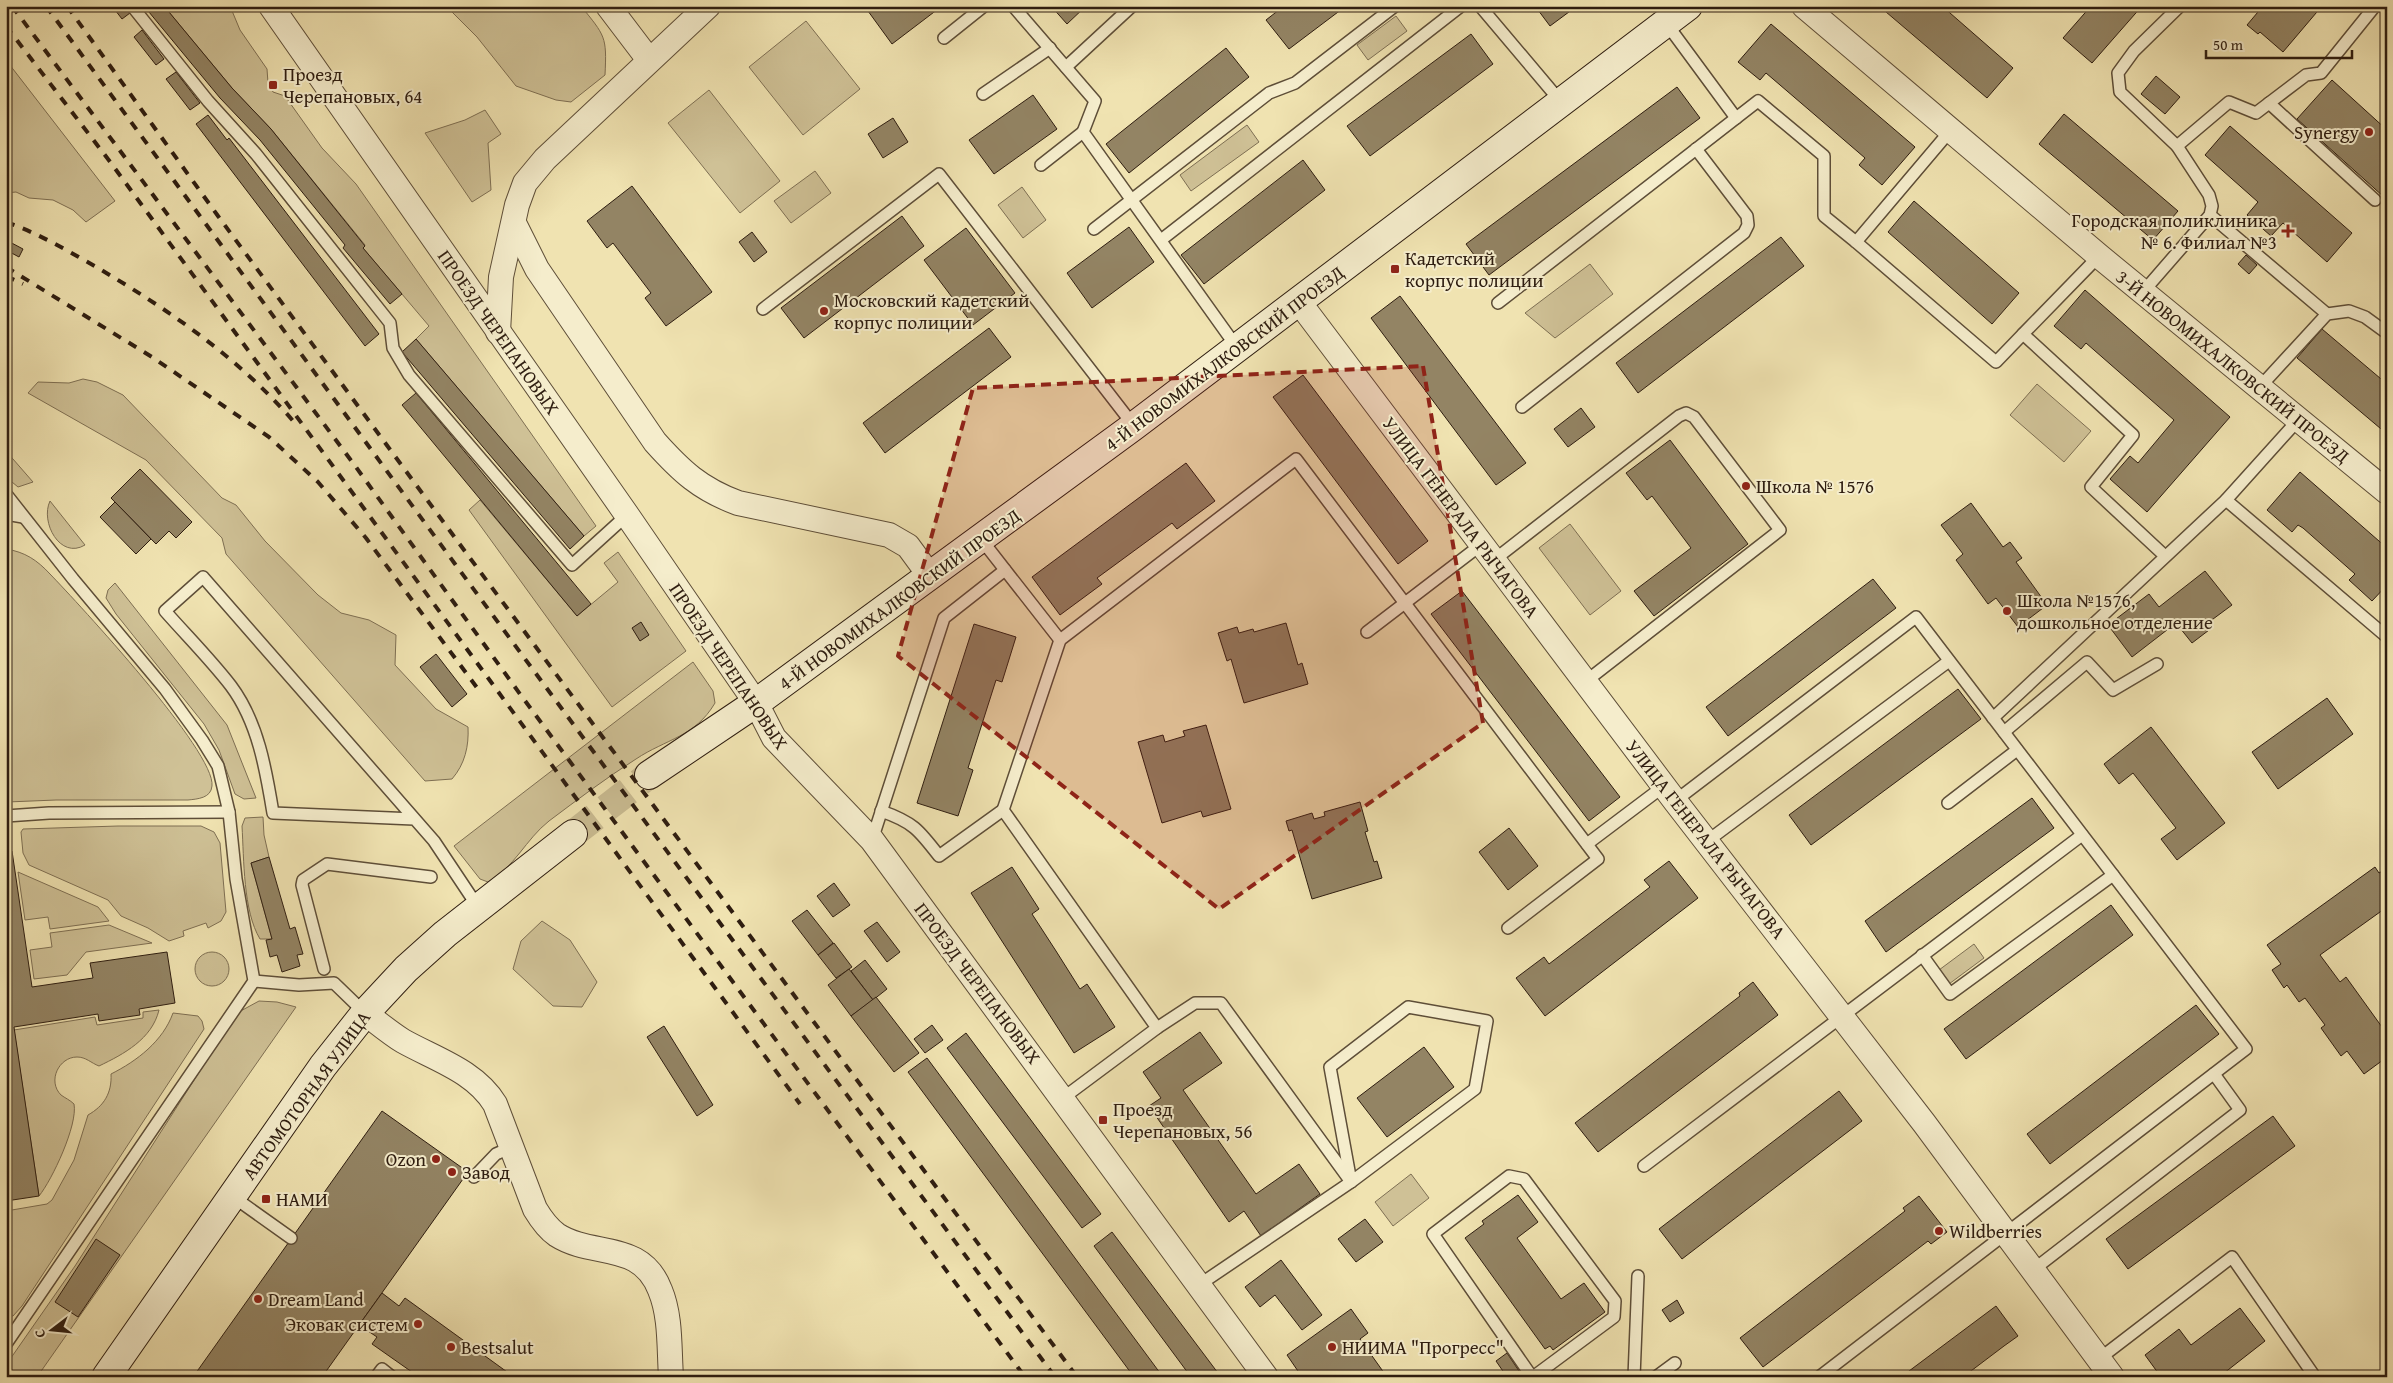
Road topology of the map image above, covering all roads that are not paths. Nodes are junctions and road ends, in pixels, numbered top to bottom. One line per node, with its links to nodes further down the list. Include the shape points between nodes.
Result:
1 (132, 6): 53 (lane, via 208,101 256,154 390,323 393,348 409,374 572,565)
2 (271, 6): 41 (street, ПРОЕЗД ЧЕРЕПАНОВЫХ)
3 (608, 6): 17 (street)
4 (708, 6): 17 (street)
5 (984, 6): 15 (lane)
6 (1013, 6): 16 (lane)
7 (1132, 6): 18 (lane)
8 (1395, 6): 28 (lane, via 1295,83 1269,93)
9 (1461, 6): 33 (lane)
10 (1480, 6): 20 (lane)
11 (1804, 6): 23 (street, 3-Й НОВОМИХАЛКОВСКИЙ ПРОЕЗД)
12 (2180, 6): 25 (lane, via 2134,51 2118,73 2120,92)
13 (2375, 6): 21 (lane, via 2321,73 2306,75)
14 (1677, 14): 20 (street, 4-Й НОВОМИХАЛКОВСКИЙ ПРОЕЗД); 22 (lane)
15 (944, 38)
16 (1050, 48): 18 (lane); 19 (lane)
17 (649, 60): 31 (street, via 525,183)
18 (1066, 67): 24 (lane, via 1095,101)
19 (984, 94)
20 (1561, 102): 37 (street, 4-Й НОВОМИХАЛКОВСКИЙ ПРОЕЗД)
21 (2269, 103): 25 (lane, via 2256,113 2229,102); 29 (lane)
22 (1736, 118): 26 (lane); 34 (lane, via 1758,101 1824,156 1824,216)
23 (1950, 130): 34 (lane); 35 (street, 3-Й НОВОМИХАЛКОВСКИЙ ПРОЕЗД)
24 (1083, 132): 27 (lane); 28 (lane)
25 (2177, 146): 30 (lane, via 2209,195)
26 (1696, 149): 38 (lane); 46 (lane, via 1746,216 1748,225 1744,233)
27 (1040, 165)
28 (1132, 199): 32 (lane); 33 (lane)
29 (2375, 200)
30 (2210, 215): 36 (lane); 40 (lane)
31 (514, 223): 41 (street, via 501,277); 59 (street, via 537,268 655,442 693,481 738,503 889,535 908,546)
32 (1094, 229)
33 (1161, 240): 44 (lane)
34 (1856, 242): 43 (lane, via 1996,362)
35 (2099, 256): 36 (street, 3-Й НОВОМИХАЛКОВСКИЙ ПРОЕЗД); 43 (lane)
36 (2143, 292): 45 (street, 3-Й НОВОМИХАЛКОВСКИЙ ПРОЕЗД)
37 (1299, 302): 44 (street, 4-Й НОВОМИХАЛКОВСКИЙ ПРОЕЗД); 56 (street, УЛИЦА ГЕНЕРАЛА РЫЧАГОВА)
38 (1498, 303)
39 (763, 309): 48 (lane, via 939,174)
40 (2327, 314): 42 (lane, via 2349,311 2365,317); 45 (lane)
41 (498, 332): 53 (street, ПРОЕЗД ЧЕРЕПАНОВЫХ)
42 (2387, 333)
43 (2024, 334): 57 (lane, via 2133,435 2091,487)
44 (1238, 349): 48 (street, 4-Й НОВОМИХАЛКОВСКИЙ ПРОЕЗД)
45 (2259, 388): 47 (street, 3-Й НОВОМИХАЛКОВСКИЙ ПРОЕЗД)
46 (1522, 407)
47 (2298, 420): 49 (street, 3-Й НОВОМИХАЛКОВСКИЙ ПРОЕЗД); 51 (lane)
48 (1134, 426): 55 (street, 4-Й НОВОМИХАЛКОВСКИЙ ПРОЕЗД)
49 (2387, 492)
50 (6, 494): 54 (lane)
51 (2226, 500): 57 (lane); 62 (lane)
52 (6, 514): 54 (lane)
53 (627, 515): 67 (street, ПРОЕЗД ЧЕРЕПАНОВЫХ)
54 (24, 517): 76 (lane, via 166,689 202,740 218,766)
55 (981, 538): 58 (lane); 59 (street, 4-Й НОВОМИХАЛКОВСКИЙ ПРОЕЗД)
56 (1488, 552): 60 (lane); 66 (street, УЛИЦА ГЕНЕРАЛА РЫЧАГОВА); 66 (lane, via 1686,413 1694,417 1780,530)
57 (2165, 556): 68 (lane)
58 (1005, 570): 63 (lane); 75 (lane, via 944,618)
59 (930, 576): 67 (street, 4-Й НОВОМИХАЛКОВСКИЙ ПРОЕЗД)
60 (1405, 603): 61 (lane); 63 (lane, via 1296,459); 83 (lane)
61 (1368, 632)
62 (2387, 637)
63 (1060, 640): 74 (lane)
64 (1949, 661): 68 (lane); 72 (lane, via 1916,617); 82 (lane)
65 (2157, 664): 69 (lane, via 2113,690 2087,662)
66 (1585, 682): 72 (street, УЛИЦА ГЕНЕРАЛА РЫЧАГОВА)
67 (756, 703): 71 (street); 81 (street, ПРОЕЗД ЧЕРЕПАНОВЫХ, via 774,738 789,756)
68 (1993, 718): 69 (lane)
69 (2004, 732): 70 (lane)
70 (2017, 750): 73 (lane); 80 (lane)
71 (649, 775)
72 (1669, 794): 82 (street, УЛИЦА ГЕНЕРАЛА РЫЧАГОВА); 83 (lane)
73 (1948, 803)
74 (1003, 810): 75 (lane, via 939,856 919,830 904,819); 93 (lane)
75 (881, 811): 81 (lane)
76 (229, 812): 77 (lane); 90 (lane, via 236,879)
77 (6, 816)
78 (414, 819): 78 (lane, via 203,578 165,611 232,687 266,763 273,813); 86 (lane, via 434,841)
79 (572, 834): 86 (street, АВТОМОТОРНАЯ УЛИЦА)
80 (2082, 834): 84 (lane); 88 (lane)
81 (872, 840): 95 (street, ПРОЕЗД ЧЕРЕПАНОВЫХ)
82 (1706, 842): 92 (street, УЛИЦА ГЕНЕРАЛА РЫЧАГОВА)
83 (1587, 844): 87 (lane, via 1598,859)
84 (2113, 874): 88 (lane, via 1950,994); 94 (lane, via 2246,1049)
85 (431, 877): 89 (lane, via 327,864 303,880)
86 (478, 907): 91 (street, АВТОМОТОРНАЯ УЛИЦА, via 406,969)
87 (1508, 928)
88 (1922, 955): 92 (lane)
89 (324, 969)
90 (254, 981): 91 (lane, via 299,985 334,983); 106 (lane)
91 (365, 1013): 96 (street, via 402,1040 487,1091); 100 (street, АВТОМОТОРНАЯ УЛИЦА, via 323,1066)
92 (1842, 1016): 97 (lane); 101 (street, УЛИЦА ГЕНЕРАЛА РЫЧАГОВА)
93 (1158, 1028): 95 (lane); 99 (lane, via 1195,1003 1221,1002)
94 (2214, 1074): 101 (lane); 103 (lane, via 2240,1110)
95 (1063, 1098): 105 (street, ПРОЕЗД ЧЕРЕПАНОВЫХ)
96 (512, 1147): 98 (lane, via 496,1154); 112 (street, via 535,1209 544,1224 558,1236 629,1256 646,1265 661,1291 667,1315)
97 (1644, 1166)
98 (474, 1177)
99 (1351, 1182): 99 (lane, via 1475,1089 1487,1021 1408,1007 1330,1067); 105 (lane)
100 (232, 1196): 102 (lane); 109 (street, АВТОМОТОРНАЯ УЛИЦА)
101 (2006, 1234): 103 (street, УЛИЦА ГЕНЕРАЛА РЫЧАГОВА); 117 (lane)
102 (291, 1238)
103 (2033, 1270): 108 (street, УЛИЦА ГЕНЕРАЛА РЫЧАГОВА)
104 (1638, 1276): 115 (lane)
105 (1199, 1285): 113 (street, ПРОЕЗД ЧЕРЕПАНОВЫХ)
106 (6, 1344)
107 (1675, 1363): 116 (lane)
108 (2105, 1368): 118 (lane, via 2232,1257)
109 (106, 1377)
110 (376, 1377): 111 (lane, via 382,1369)
111 (392, 1377)
112 (671, 1377)
113 (1266, 1377)
114 (1532, 1377): 114 (lane, via 1433,1234 1509,1176 1524,1178 1615,1302 1614,1317)
115 (1634, 1377)
116 (1656, 1377)
117 (1819, 1377)
118 (2315, 1377)

